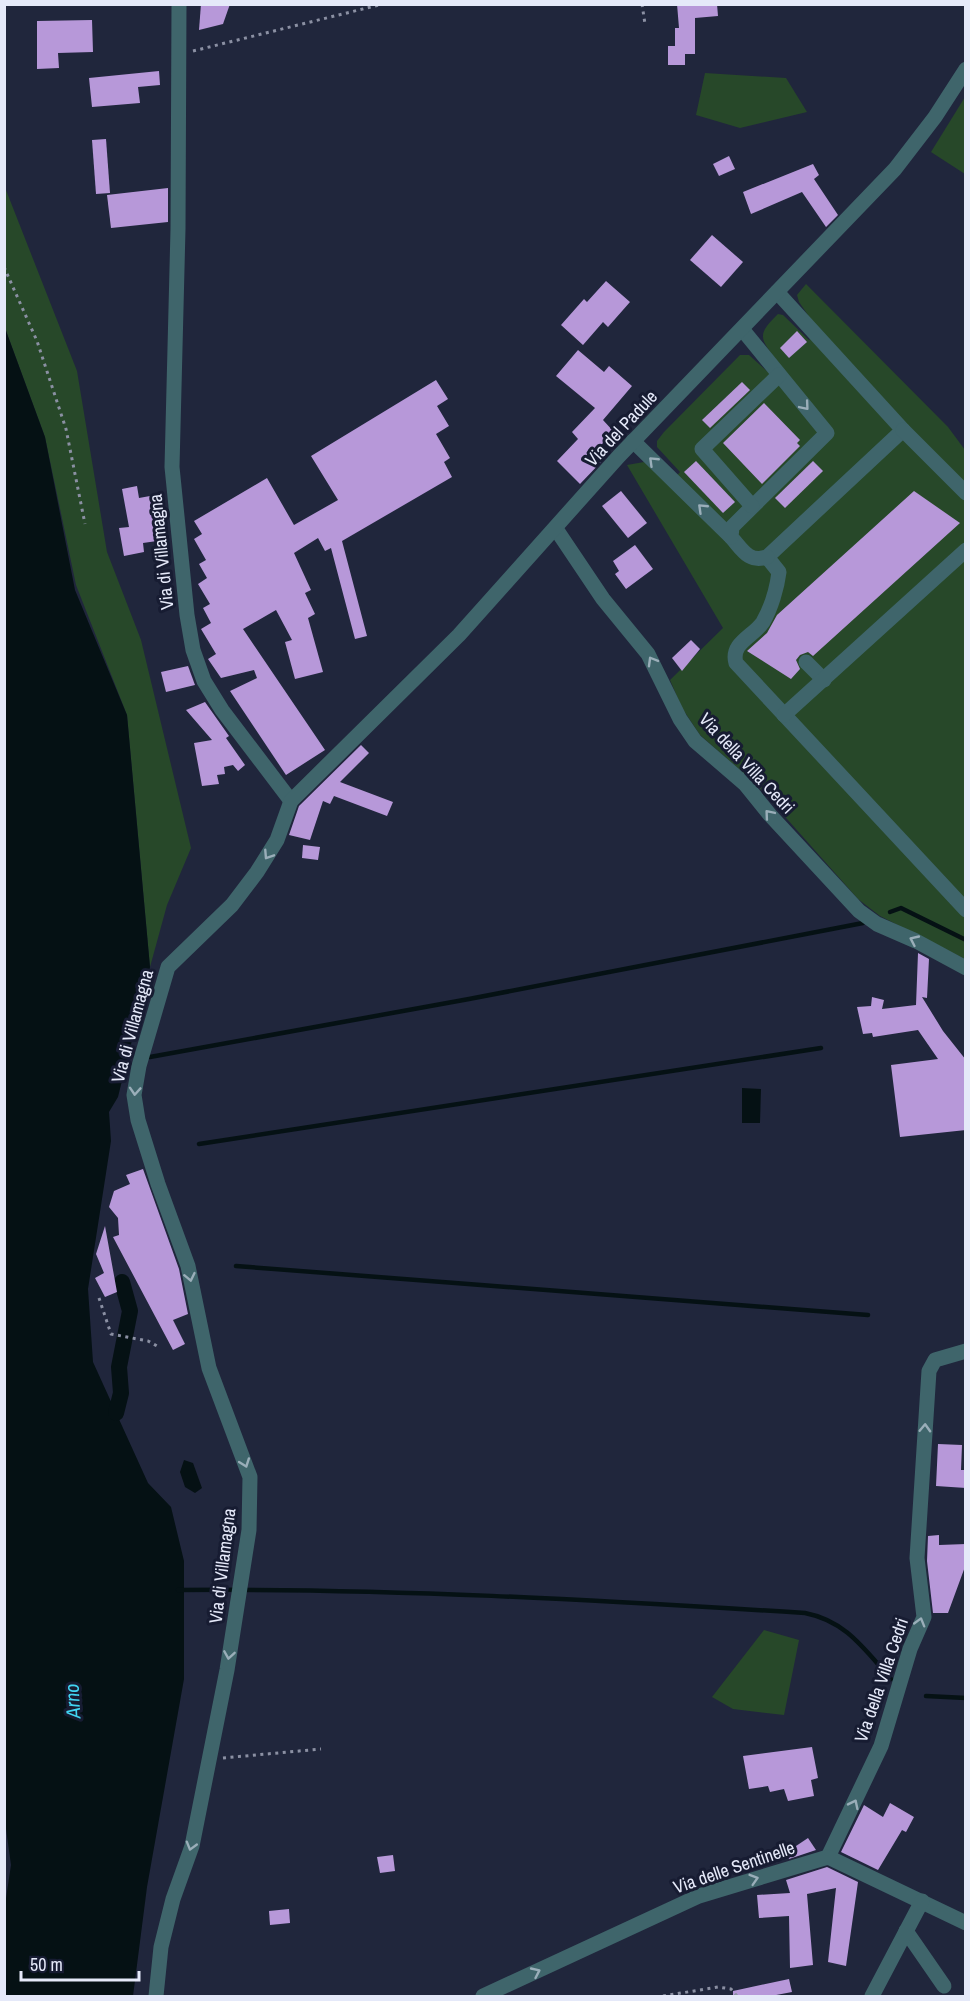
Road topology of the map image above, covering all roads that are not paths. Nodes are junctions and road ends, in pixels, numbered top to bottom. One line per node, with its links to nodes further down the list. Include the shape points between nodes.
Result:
1 (179, 4): 17 (street, Via di Villamagna, via 172,467 187,615 204,681)
2 (966, 69): 3 (street, Via del Padule, via 895,169)
3 (777, 292): 4 (street, Via del Padule); 6 (street)
4 (742, 328): 5 (street); 7 (street, Via del Padule)
5 (779, 375): 9 (street, one-way to 9, via 827,433); 9 (street, via 702,449)
6 (903, 430): 8 (street); 13 (street)
7 (633, 441): 10 (street, Via del Padule); 11 (street, one-way to 7)
8 (966, 494)
9 (752, 506): 11 (street, via 732,527)
10 (556, 529): 17 (street, Via del Padule, via 459,635); 19 (street, Via della Villa Cedri, one-way to 10, via 858,911 745,784 695,741 648,654 603,599)
11 (731, 537): 13 (street, via 749,558)
12 (966, 550): 15 (street)
13 (766, 557): 16 (street, via 779,572 777,585 762,623 736,649 735,657 736,663)
14 (806, 662): 15 (street)
15 (824, 680): 16 (street)
16 (784, 716): 18 (street)
17 (291, 801): 26 (street, Via di Villamagna, one-way to 26, via 277,840 257,872 232,905 168,967 134,1095 158,1184 188,1266 209,1368 250,1477 249,1530 240,1589 192,1846 160,1947)
18 (966, 910)
19 (966, 968)
20 (966, 1351): 21 (street, Via della Villa Cedri, one-way to 20, via 881,1746 910,1649 924,1617 917,1558 929,1371 935,1360)
21 (828, 1857): 22 (street); 27 (street, Via delle Sentinelle, one-way to 21, via 699,1896)
22 (922, 1901): 23 (street); 24 (street)
23 (966, 1923)
24 (906, 1932): 25 (street); 28 (street)
25 (944, 1986)
26 (156, 1996)
27 (483, 1996)
28 (872, 1996)

